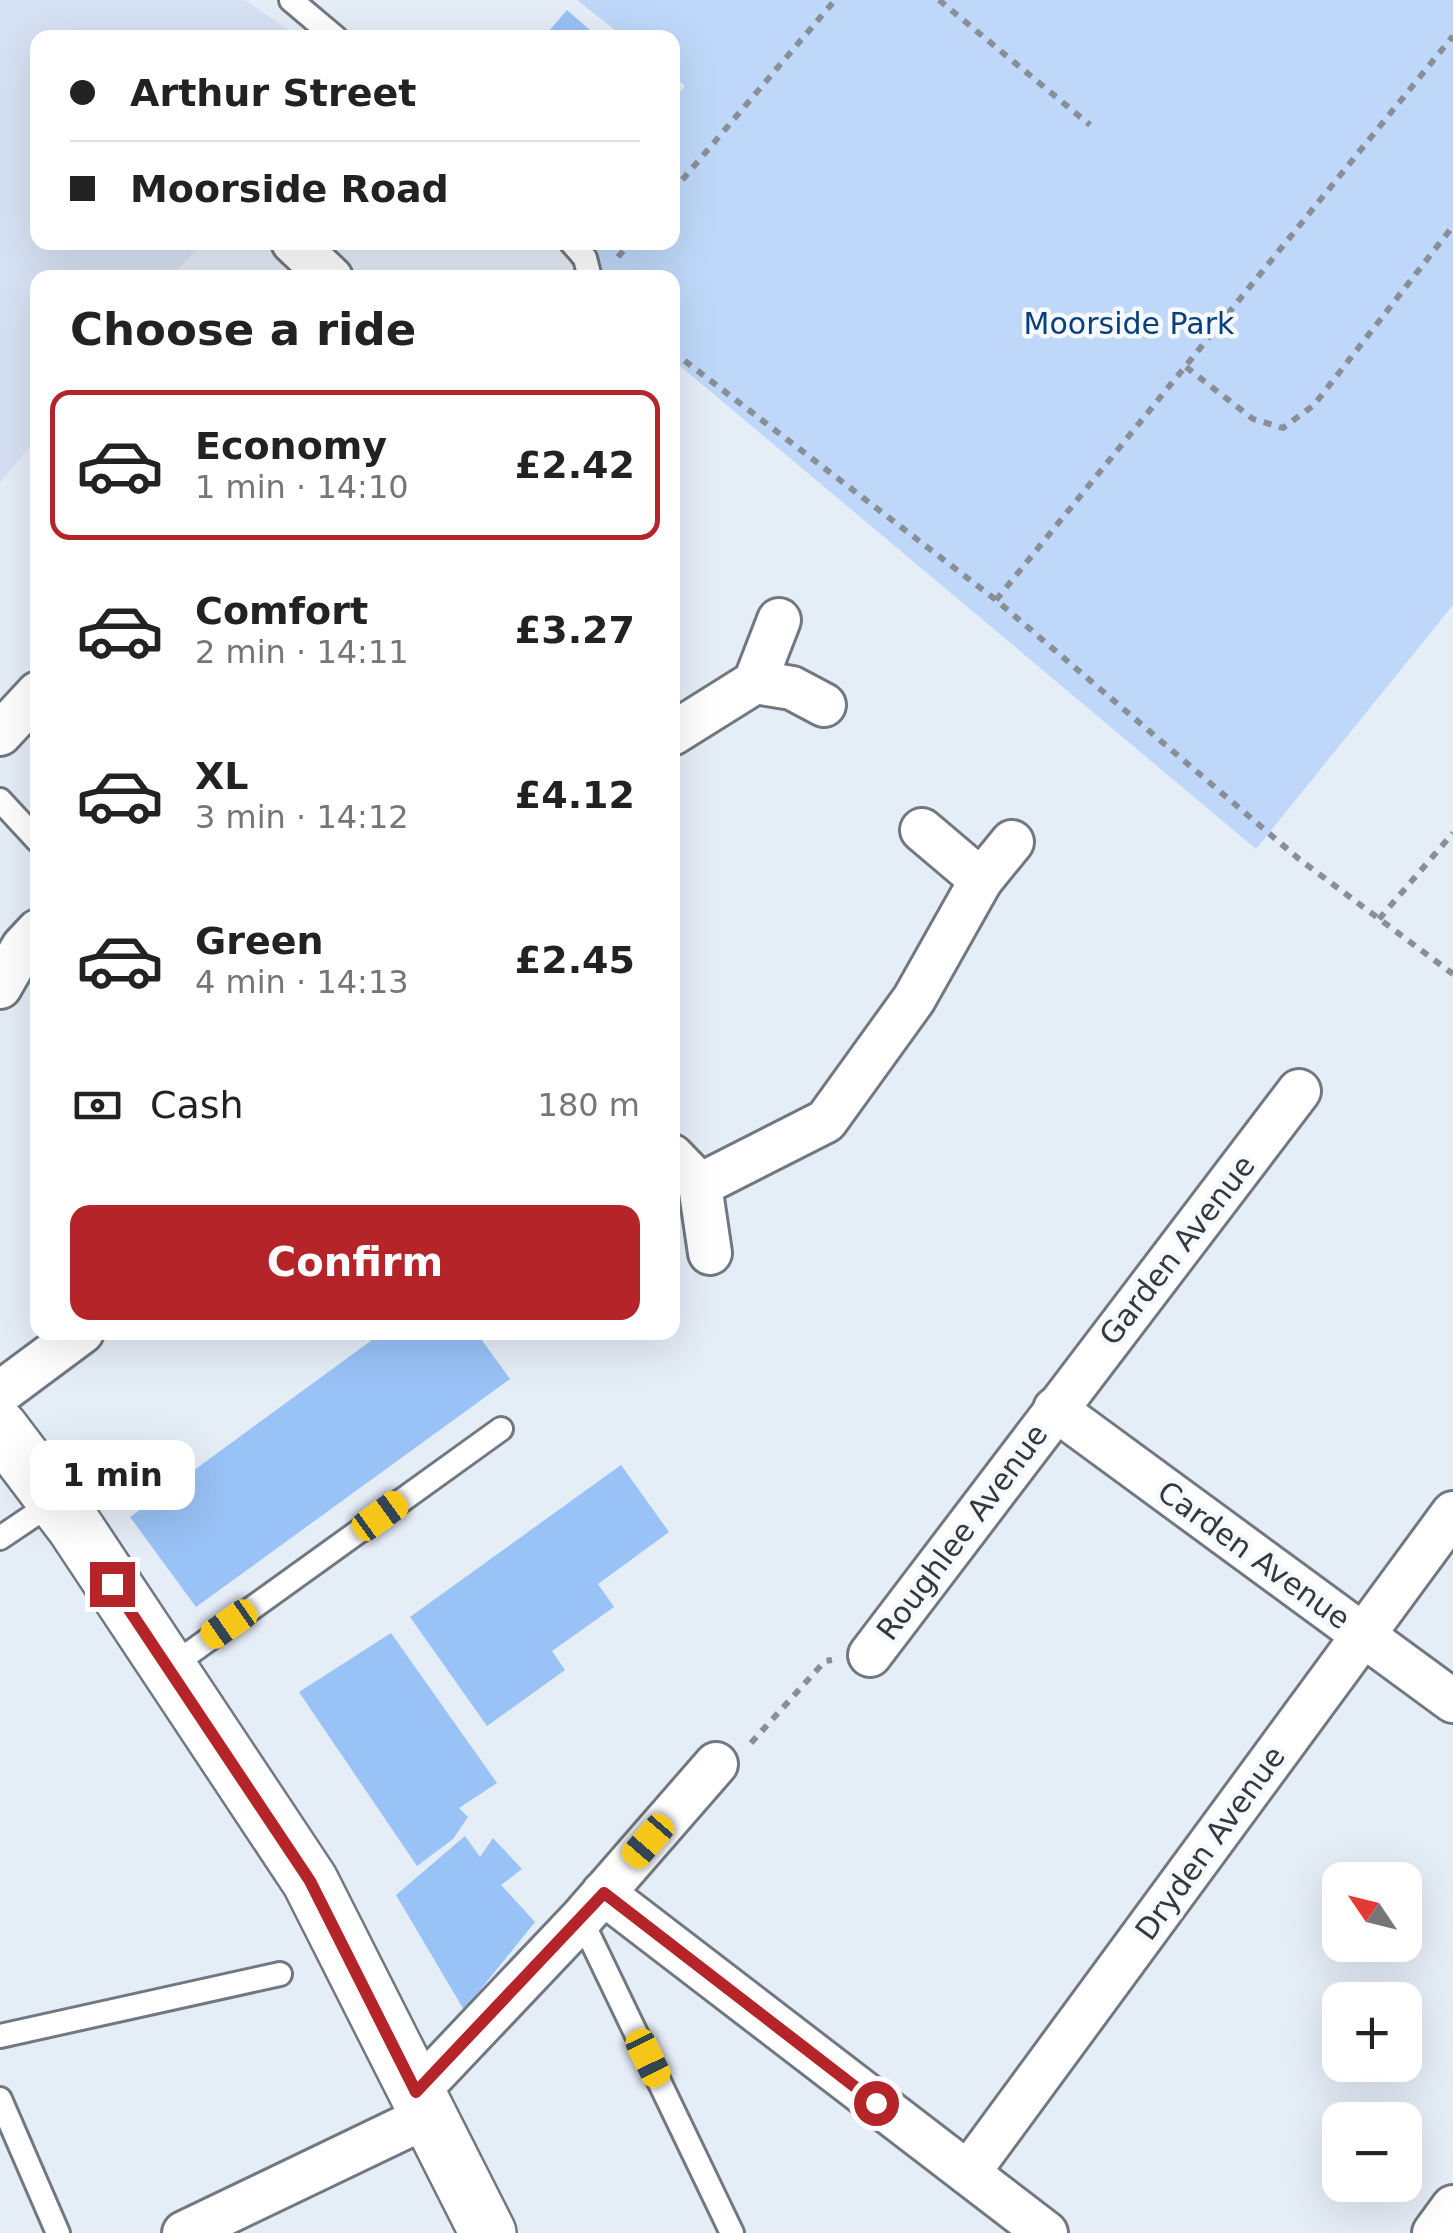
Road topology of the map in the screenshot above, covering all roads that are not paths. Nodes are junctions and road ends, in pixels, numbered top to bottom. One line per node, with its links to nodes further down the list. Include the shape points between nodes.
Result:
1 (291, 0): 2 (lane)
2 (327, 30)
3 (301, 250): 4 (street)
4 (323, 270)
5 (779, 620): 6 (street)
6 (755, 682): 8 (street, via 792,688); 9 (street)
7 (30, 702): 10 (street)
8 (824, 705)
9 (680, 729)
10 (0, 734)
11 (0, 800): 13 (lane)
12 (922, 830): 15 (street)
13 (30, 832)
14 (1012, 842): 15 (street)
15 (981, 880): 19 (street, via 914,998 826,1121)
16 (30, 940): 17 (street)
17 (0, 987)
18 (1299, 1090): 23 (street, Garden Avenue)
19 (686, 1170): 20 (street)
20 (710, 1253)
21 (71, 1340): 22 (street)
22 (0, 1393)
23 (1055, 1409): 29 (street, Carden Avenue); 30 (street, Roughlee Avenue)
24 (0, 1428): 26 (street)
25 (502, 1429): 31 (lane)
26 (55, 1501): 28 (lane); 31 (street)
27 (1453, 1513): 29 (street, Dryden Avenue)
28 (0, 1538)
29 (1363, 1634): 32 (street, Carden Avenue); 39 (street, Dryden Avenue)
30 (870, 1654)
31 (168, 1668): 38 (street, via 310,1881)
32 (1453, 1701)
33 (716, 1764): 34 (street)
34 (592, 1906): 38 (street); 39 (street); 44 (lane)
35 (280, 1974): 36 (lane)
36 (0, 2036)
37 (0, 2099): 41 (lane)
38 (423, 2104): 42 (street); 43 (street)
39 (968, 2174): 45 (street)
40 (1453, 2207): 46 (street)
41 (58, 2233)
42 (184, 2233)
43 (488, 2233)
44 (732, 2233)
45 (1046, 2233)
46 (1434, 2233)

